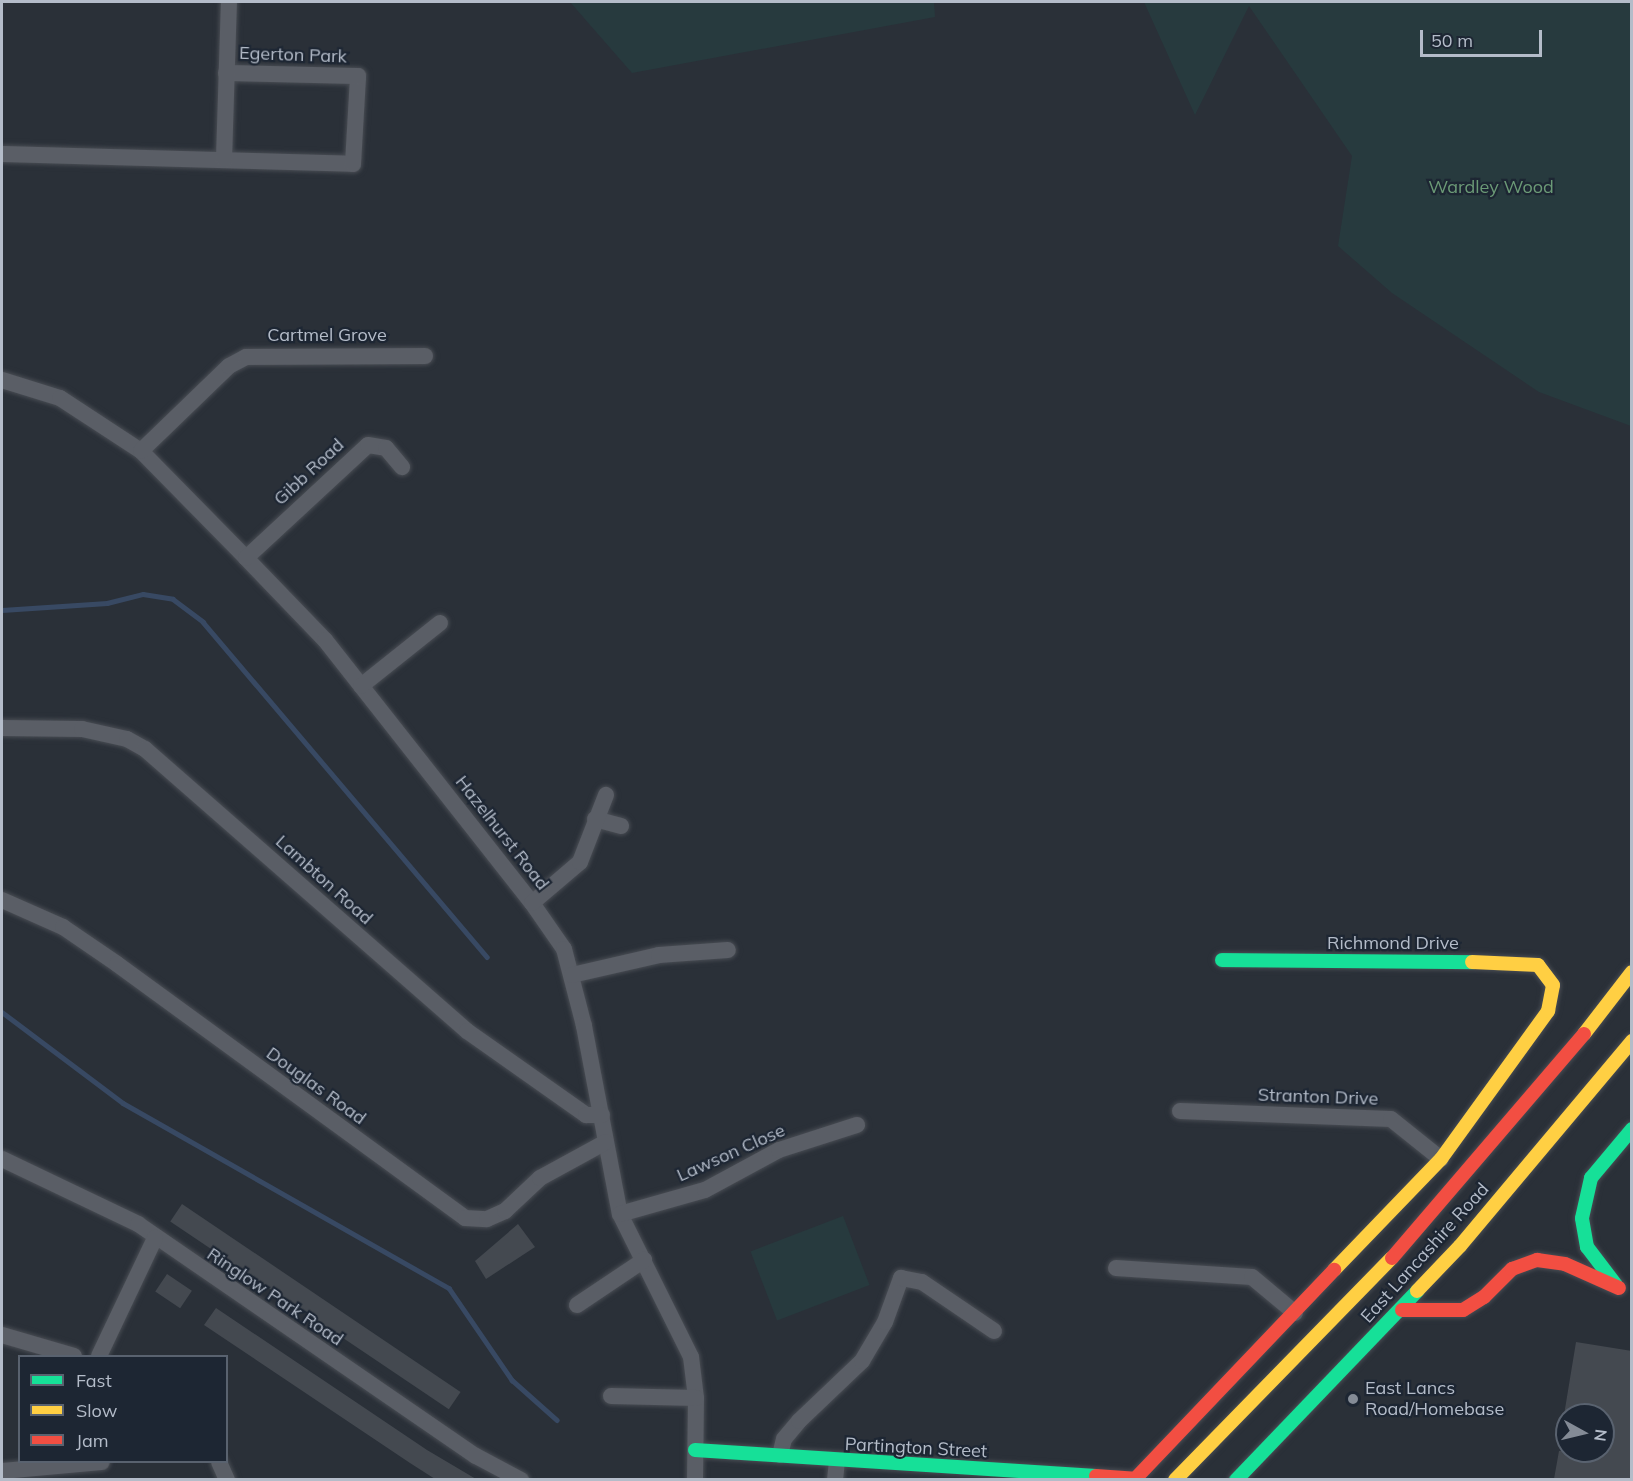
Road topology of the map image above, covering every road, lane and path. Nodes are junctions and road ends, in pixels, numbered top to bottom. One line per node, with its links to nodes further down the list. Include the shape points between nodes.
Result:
1 (229, 2): 2 (street, Egerton Park)
2 (226, 72): 4 (street, Egerton Park); 4 (street, Egerton Park, via 358,76 353,164)
3 (2, 153): 4 (street, Egerton Park)
4 (224, 159)
5 (425, 356): 7 (street, Cartmel Grove, via 406,349 246,357 229,366)
6 (2, 380): 7 (street, Hazelhurst Road, via 14,380 60,398)
7 (141, 452): 9 (street, Hazelhurst Road)
8 (402, 467): 9 (street, Gibb Road, via 386,447 368,445)
9 (246, 558): 11 (street, Hazelhurst Road, via 325,640)
10 (440, 623): 11 (street)
11 (361, 686): 17 (street, Hazelhurst Road)
12 (2, 728): 24 (street, Lambton Road, via 94,730 127,739 145,749 467,1031 586,1115)
13 (606, 795): 14 (street)
14 (595, 819): 15 (street); 17 (street, via 580,862)
15 (621, 826)
16 (2, 900): 27 (street, Douglas Road, via 63,927 117,964 465,1218 487,1219 505,1211 540,1178)
17 (532, 903): 21 (street, Hazelhurst Road, via 564,949)
18 (728, 950): 21 (street, via 659,955)
19 (1222, 960): 29 (main road, Richmond Drive, via 1538,965 1553,985 1548,1011)
20 (1628, 966): 35 (main road, East Lancashire Road, via 1558,1067)
21 (572, 975): 24 (street, Hazelhurst Road)
22 (1632, 1041): 38 (main road, East Lancashire Road)
23 (1180, 1112): 29 (street, Stranton Drive, via 1391,1119)
24 (602, 1115): 27 (street, Hazelhurst Road)
25 (857, 1125): 30 (street, Lawson Close, via 779,1150 705,1190)
26 (1632, 1129): 36 (main road, via 1592,1178 1582,1218 1587,1247)
27 (606, 1142): 30 (street, Hazelhurst Road)
28 (2, 1159): 31 (street, Ringlow Park Road, via 138,1224)
29 (1441, 1159): 32 (main road)
30 (620, 1214): 33 (street, Hazelhurst Road)
31 (155, 1238): 43 (street); 52 (street, Ringlow Park Road)
32 (1359, 1245): 35 (street, East Lancashire Road); 39 (main road)
33 (644, 1260): 37 (street); 45 (street, Hazelhurst Road, via 686,1343)
34 (1116, 1268): 39 (street, via 1252,1276)
35 (1384, 1268): 57 (main road, East Lancashire Road)
36 (1625, 1291): 38 (main road, via 1565,1264 1537,1260 1512,1269 1484,1297 1463,1310)
37 (577, 1305)
38 (1402, 1310): 58 (main road, East Lancashire Road)
39 (1295, 1313): 56 (main road)
40 (994, 1331): 47 (street, via 961,1320 922,1282 901,1278 882,1330 862,1361 799,1421 784,1439)
41 (2, 1335): 42 (street)
42 (71, 1355)
43 (99, 1355)
44 (611, 1396): 45 (street)
45 (696, 1398): 46 (street, Hazelhurst Road)
46 (695, 1450): 47 (main road, Partington Street); 54 (street, Hazelhurst Road)
47 (780, 1455): 48 (main road, Partington Street)
48 (837, 1462): 55 (street); 56 (main road, Partington Street)
49 (83, 1463): 51 (street)
50 (220, 1463): 53 (street)
51 (2, 1471)
52 (514, 1478)
53 (227, 1479)
54 (695, 1479)
55 (835, 1479)
56 (1135, 1479)
57 (1175, 1479)
58 (1236, 1479)

